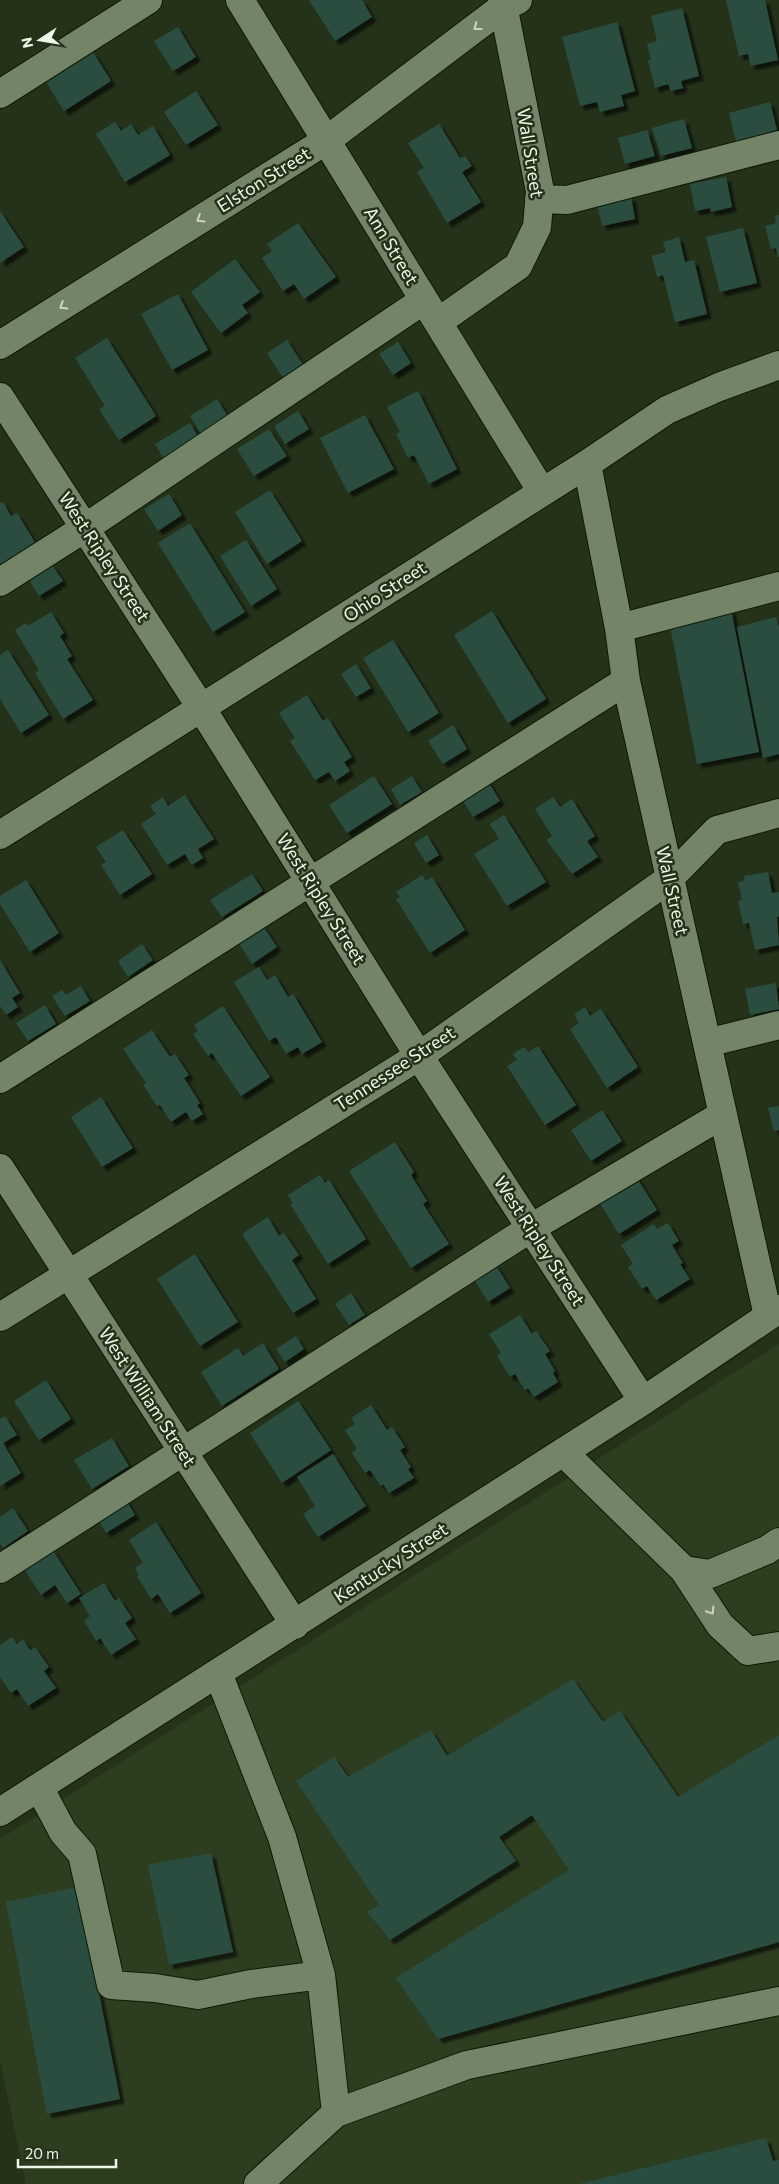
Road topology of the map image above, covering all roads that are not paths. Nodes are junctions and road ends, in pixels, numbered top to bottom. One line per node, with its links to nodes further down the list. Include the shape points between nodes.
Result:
1 (148, 0): 4 (street)
2 (240, 0): 5 (street, Ann Street)
3 (508, 2): 5 (street, Elston Street, one-way to 5); 7 (street, Wall Street)
4 (0, 94)
5 (327, 140): 8 (street, Ann Street); 9 (street, Elston Street, one-way to 9)
6 (779, 145): 7 (street, via 568,200)
7 (539, 199): 8 (street, Wall Street, via 537,227 518,266)
8 (431, 311): 13 (street, Ann Street); 14 (street, Wall Street)
9 (0, 345)
10 (779, 365): 12 (street, Ohio Street, via 667,410)
11 (0, 397): 14 (street, West Ripley Street)
12 (587, 464): 13 (street, Ohio Street); 17 (street, Wall Street)
13 (542, 492): 19 (street, Ohio Street)
14 (85, 528): 15 (street, Wall Street); 19 (street, West Ripley Street)
15 (0, 582)
16 (779, 586): 17 (street)
17 (619, 628): 18 (street, Wall Street)
18 (626, 681): 22 (street, Wall Street); 23 (street)
19 (202, 709): 21 (street, Ohio Street); 23 (street, West Ripley Street)
20 (779, 813): 22 (street, Tennessee Street, via 717,830)
21 (0, 836)
22 (669, 879): 25 (street, Wall Street); 26 (street, Tennessee Street)
23 (310, 882): 26 (street, West Ripley Street); 27 (street)
24 (779, 1025): 25 (street)
25 (707, 1043): 28 (street, Wall Street)
26 (419, 1056): 30 (street, West Ripley Street); 31 (street, Tennessee Street)
27 (0, 1079)
28 (722, 1115): 30 (street); 32 (street, Wall Street)
29 (0, 1168): 31 (street, West William Street)
30 (530, 1228): 34 (street, West Ripley Street); 35 (street)
31 (67, 1274): 33 (street, Tennessee Street); 35 (street, West William Street)
32 (773, 1312): 34 (street, Kentucky Street)
33 (0, 1317)
34 (643, 1401): 36 (street, Kentucky Street)
35 (183, 1452): 38 (street); 40 (street, West William Street)
36 (563, 1452): 39 (street); 40 (street, Kentucky Street)
37 (779, 1542): 39 (street, via 710,1574)
38 (0, 1568)
39 (684, 1570): 41 (street, one-way to 41, via 720,1624 748,1651)
40 (295, 1625): 42 (street, Kentucky Street)
41 (779, 1646)
42 (218, 1673): 43 (street, Kentucky Street); 45 (street, via 282,1837)
43 (39, 1787): 44 (street, Kentucky Street); 45 (street, via 63,1832 82,1854 112,1985 198,1995)
44 (0, 1812)
45 (321, 1975): 47 (street)
46 (779, 2001): 47 (street, via 467,2065)
47 (336, 2113): 48 (street)
48 (258, 2184)

